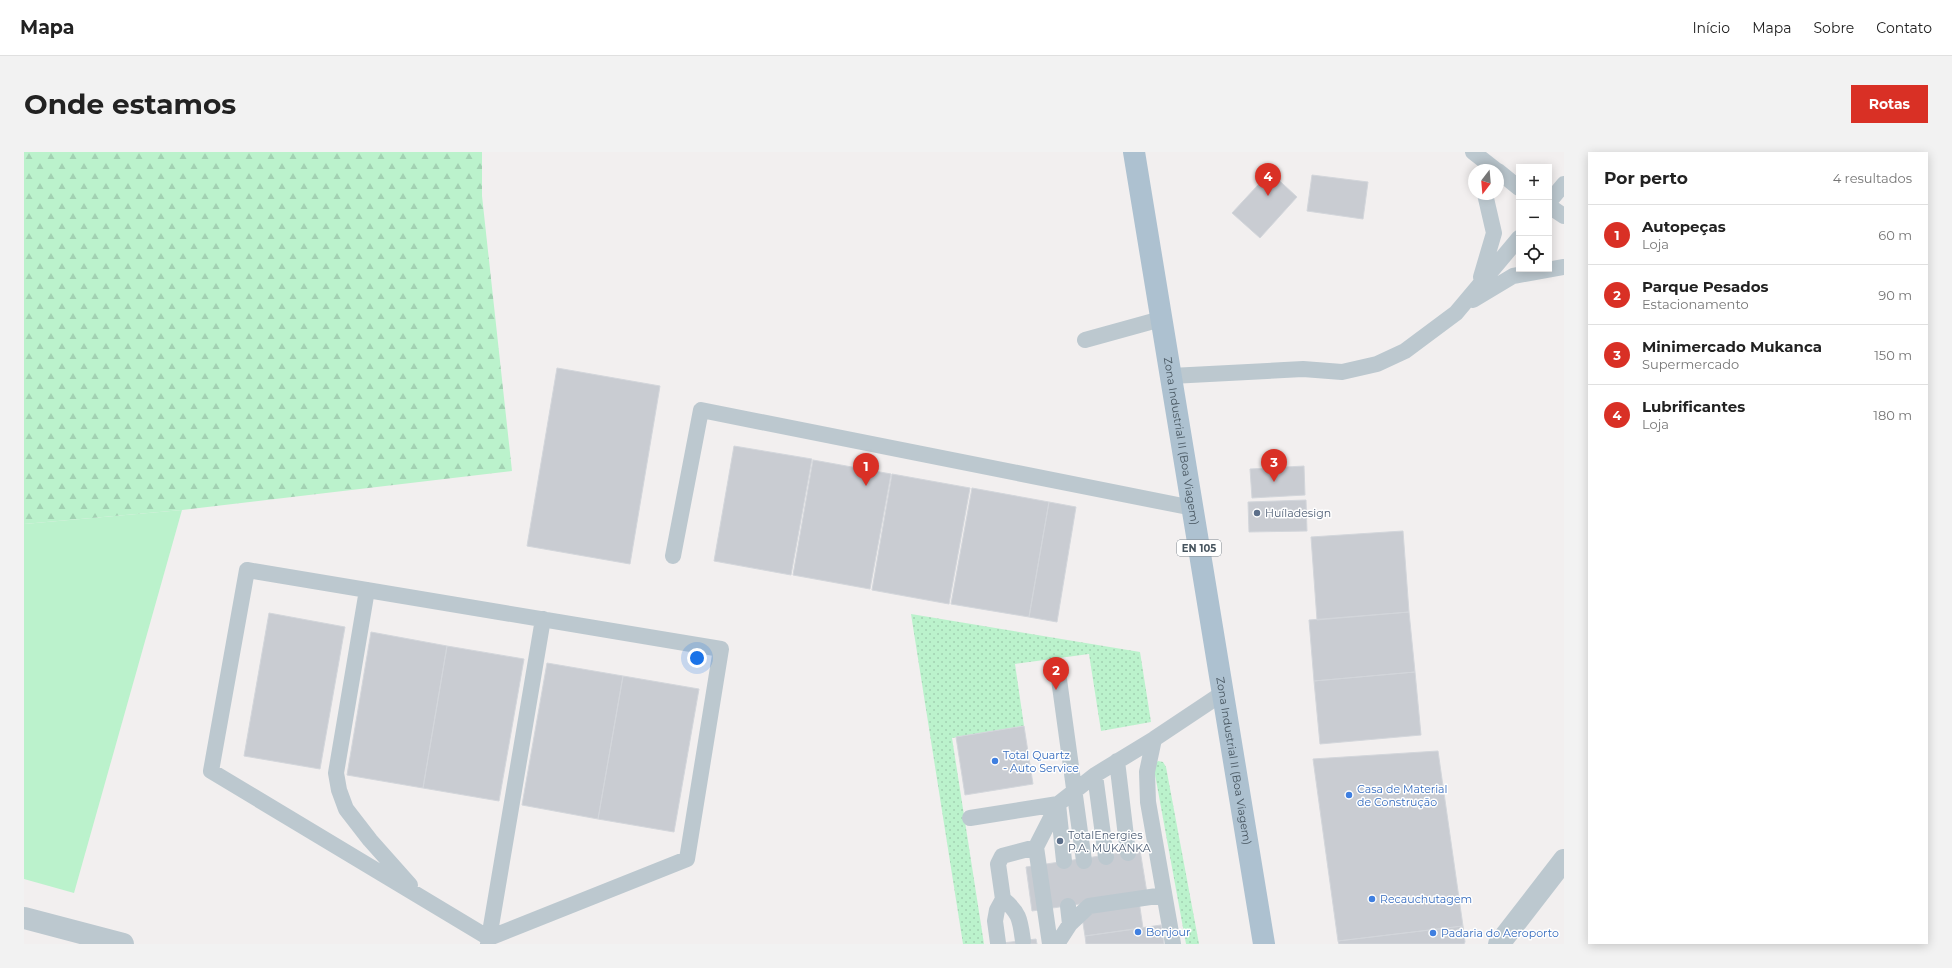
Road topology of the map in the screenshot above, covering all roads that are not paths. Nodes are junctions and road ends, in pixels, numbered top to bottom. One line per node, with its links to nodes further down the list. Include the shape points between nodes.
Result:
1 (1134, 152): 16 (main road, Zona Industrial II (Boa Viagem) / EN 105)
2 (1467, 152): 4 (lane)
3 (1473, 152): 5 (lane)
4 (1472, 164)
5 (1488, 164)
6 (1504, 176): 8 (lane)
7 (1564, 184): 10 (lane)
8 (1516, 186)
9 (1486, 200): 15 (lane, via 1494,233 1483,275)
10 (1551, 200)
11 (1552, 208): 12 (lane)
12 (1564, 216)
13 (1516, 242): 15 (lane)
14 (1564, 267): 15 (lane, via 1513,276 1485,291)
15 (1456, 313): 18 (lane, via 1405,351 1377,364 1342,372 1303,369)
16 (1161, 318): 17 (lane); 18 (main road, Zona Industrial II (Boa Viagem) / EN 105)
17 (1086, 340)
18 (1171, 376): 19 (main road, Zona Industrial II (Boa Viagem) / EN 105)
19 (1192, 508): 20 (lane, via 701,410); 24 (main road, Zona Industrial II (Boa Viagem) / EN 105)
20 (673, 556)
21 (367, 590): 22 (lane); 38 (lane, via 336,773 346,809); 38 (lane, via 247,570 211,771)
22 (543, 620): 43 (lane); 43 (lane, via 721,649 687,859)
23 (1058, 672): 28 (lane)
24 (1223, 692): 25 (lane); 50 (main road, Zona Industrial II (Boa Viagem) / EN 105)
25 (1154, 739): 26 (lane); 37 (lane, via 1147,772 1148,802)
26 (1117, 761): 27 (lane); 32 (lane)
27 (1095, 775): 28 (lane); 33 (lane)
28 (1075, 789): 29 (lane); 36 (lane)
29 (1058, 804): 30 (lane); 31 (lane); 35 (lane)
30 (970, 818)
31 (1036, 847): 39 (lane, via 1002,856 998,864); 47 (lane)
32 (1128, 853)
33 (1106, 857)
34 (1564, 860): 51 (street)
35 (1064, 861)
36 (1084, 861)
37 (1164, 895): 42 (lane, via 1089,906); 49 (lane)
38 (419, 896): 43 (lane)
39 (1003, 900): 44 (lane, via 1014,908 1020,917); 45 (lane, via 997,910 995,921)
40 (1068, 906): 42 (lane)
41 (24, 918): 46 (street)
42 (1070, 924): 48 (lane)
43 (489, 941)
44 (1023, 941)
45 (998, 943)
46 (123, 944)
47 (1050, 944)
48 (1057, 944)
49 (1173, 944)
50 (1264, 944)
51 (1499, 944)

